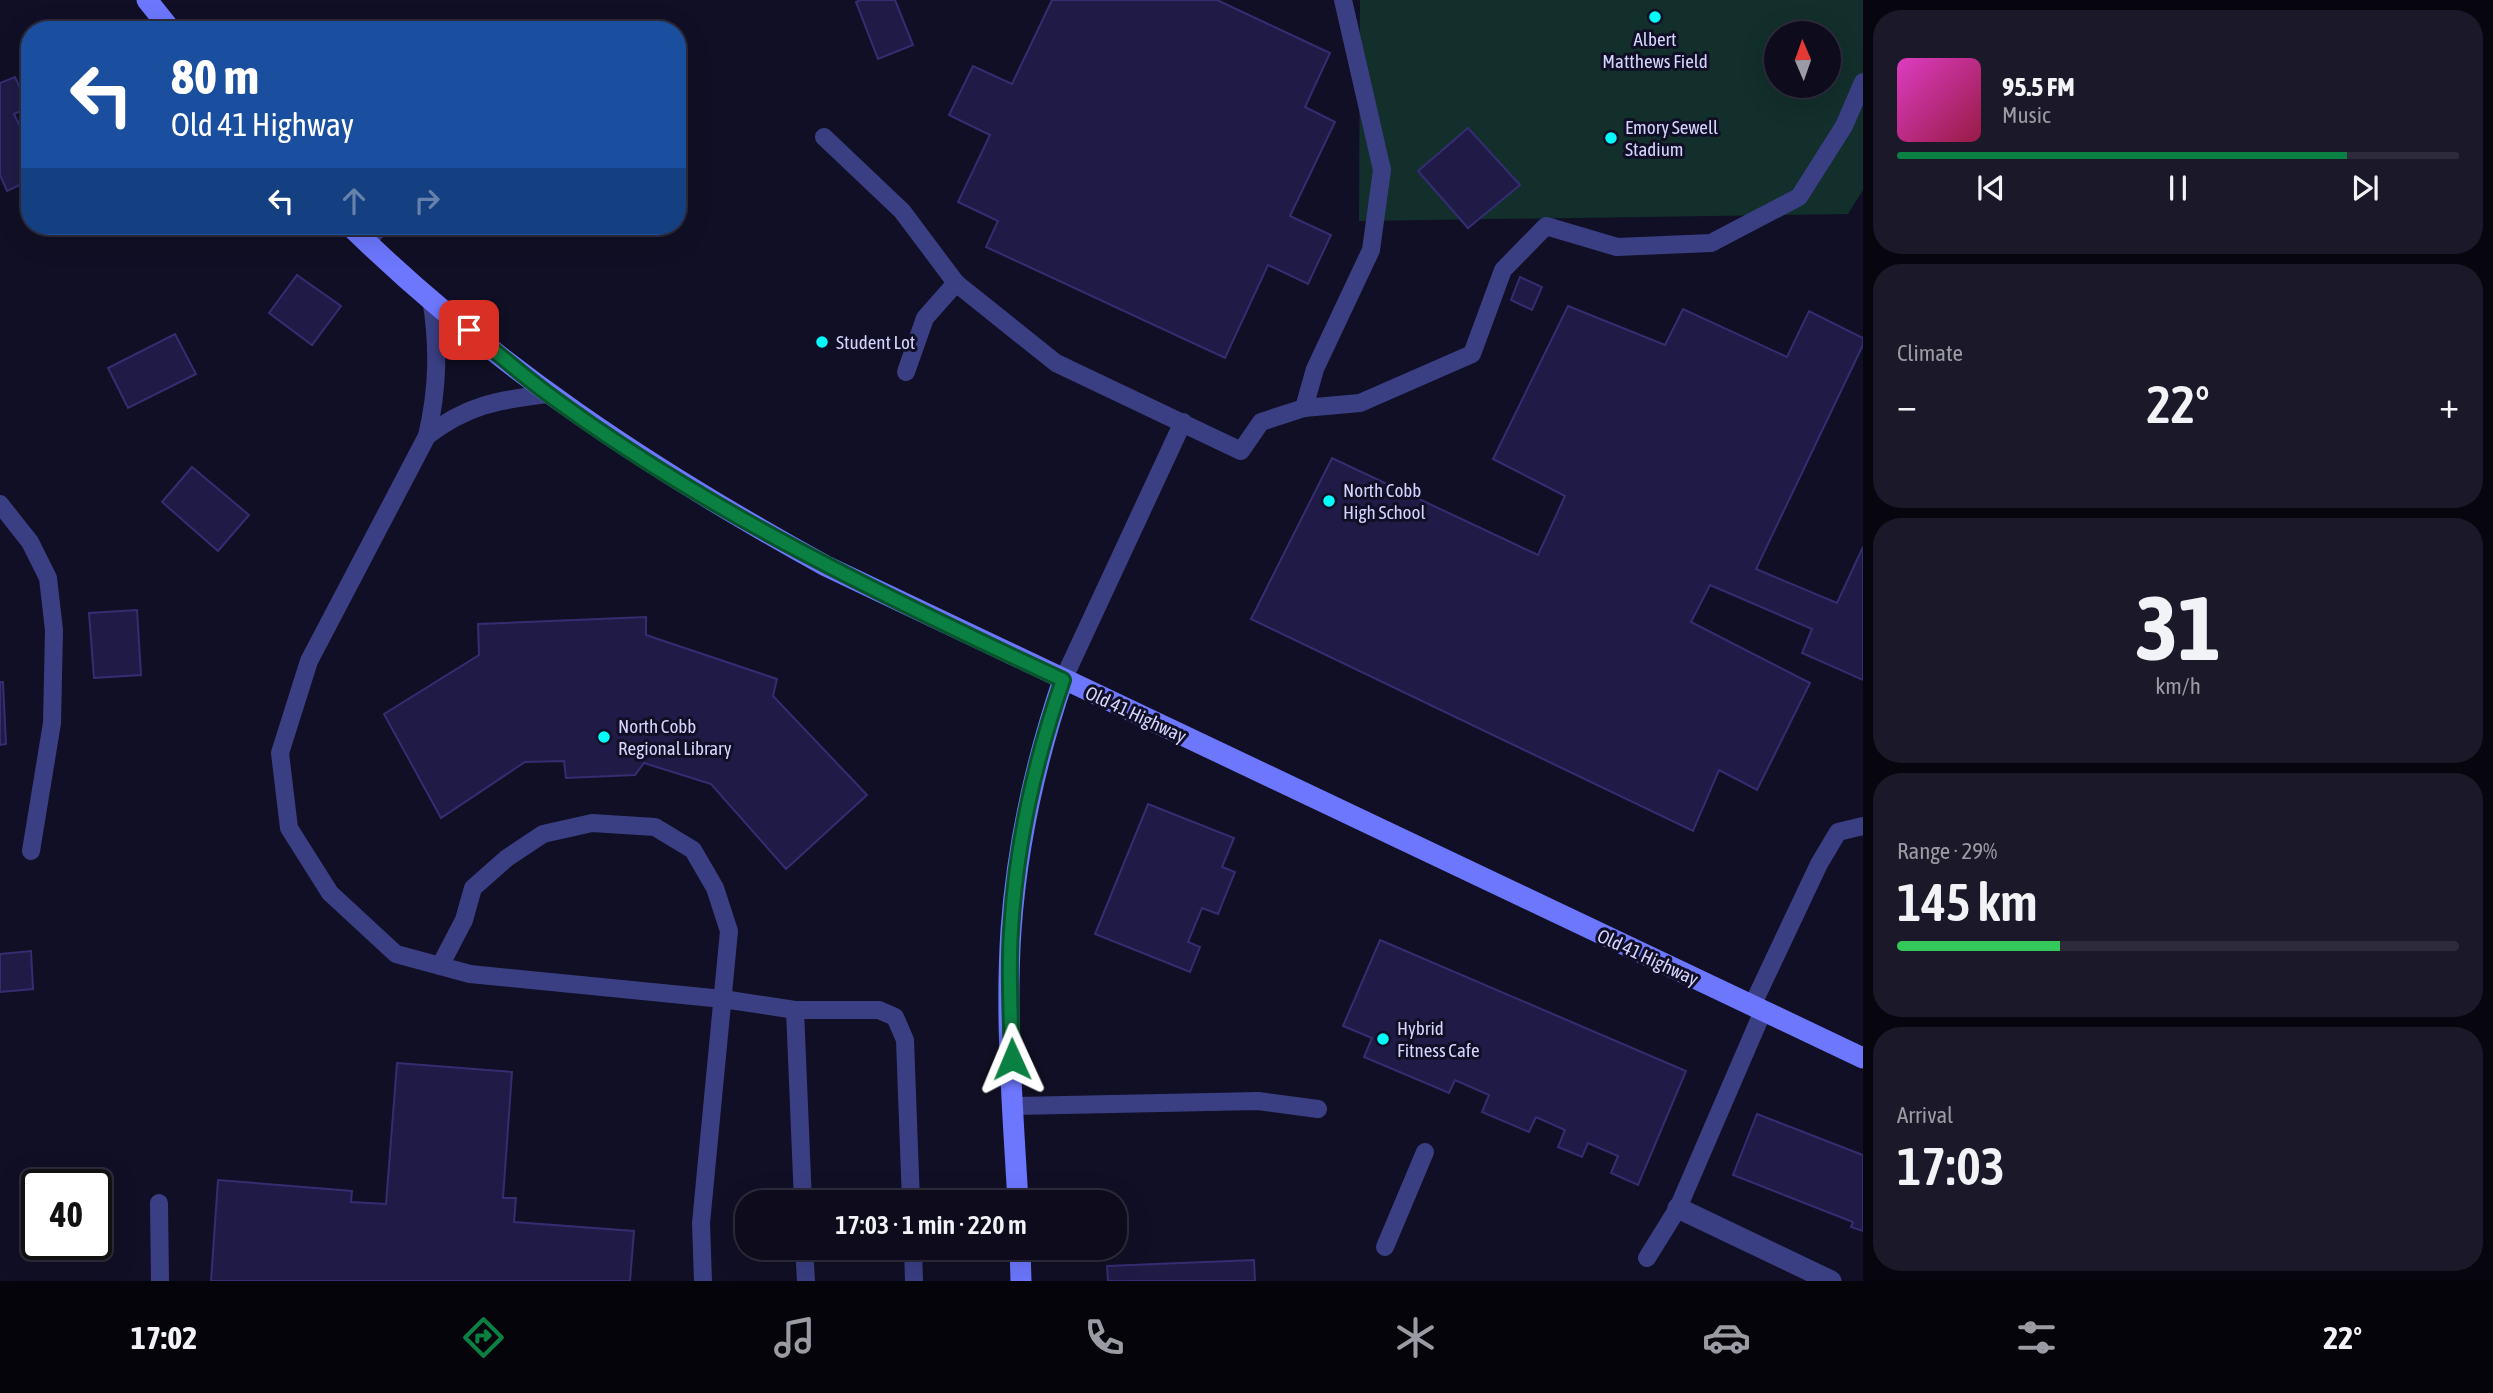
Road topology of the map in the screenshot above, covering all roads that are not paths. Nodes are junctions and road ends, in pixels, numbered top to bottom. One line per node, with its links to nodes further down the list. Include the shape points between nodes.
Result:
1 (147, 0): 3 (main road)
2 (1343, 0): 11 (lane, via 1382,170 1371,250 1315,369)
3 (164, 21)
4 (1863, 82): 11 (lane, via 1844,126 1799,197 1711,243 1617,247 1546,226 1503,270 1472,354 1360,402)
5 (824, 137): 7 (lane, via 902,211)
6 (374, 235): 8 (main road, Old 41 Highway)
7 (956, 283): 9 (lane, via 925,318); 12 (lane, via 1055,363)
8 (430, 298): 10 (main road, Old 41 Highway); 13 (lane, via 438,368)
9 (906, 372)
10 (547, 394): 13 (lane, via 472,408); 15 (main road, Old 41 Highway, via 724,509 826,566)
11 (1304, 408): 12 (lane, via 1261,422 1241,451)
12 (1183, 422): 15 (lane)
13 (427, 436): 18 (lane, via 309,661 280,753 289,828 330,893 396,954)
14 (0, 504): 17 (lane, via 30,542 48,578 54,630 52,723)
15 (1063, 680): 20 (main road, Old 41 Highway); 23 (main road, via 1041,752 1016,875 1010,990)
16 (1863, 826): 20 (lane, via 1838,832 1819,864)
17 (31, 851)
18 (440, 966): 19 (lane, via 470,974); 19 (lane, via 464,920 473,888 543,834 592,823 655,827 694,850 715,888 729,931)
19 (723, 999): 21 (lane); 37 (lane, via 701,1223)
20 (1758, 1009): 22 (main road, Old 41 Highway); 30 (lane)
21 (795, 1010): 26 (lane); 27 (lane, via 871,1009 895,1017 905,1040)
22 (1863, 1058)
23 (1013, 1106): 24 (lane, via 1258,1101); 28 (main road)
24 (1318, 1109)
25 (1425, 1152): 31 (lane)
26 (802, 1190)
27 (911, 1190)
28 (1017, 1190)
29 (159, 1203): 36 (lane)
30 (1678, 1208): 32 (lane); 41 (street)
31 (1385, 1247)
32 (1647, 1258)
33 (805, 1260): 38 (lane)
34 (913, 1260): 39 (lane)
35 (1020, 1260): 40 (main road)
36 (160, 1281)
37 (703, 1281)
38 (806, 1281)
39 (914, 1281)
40 (1021, 1281)
41 (1831, 1281)

